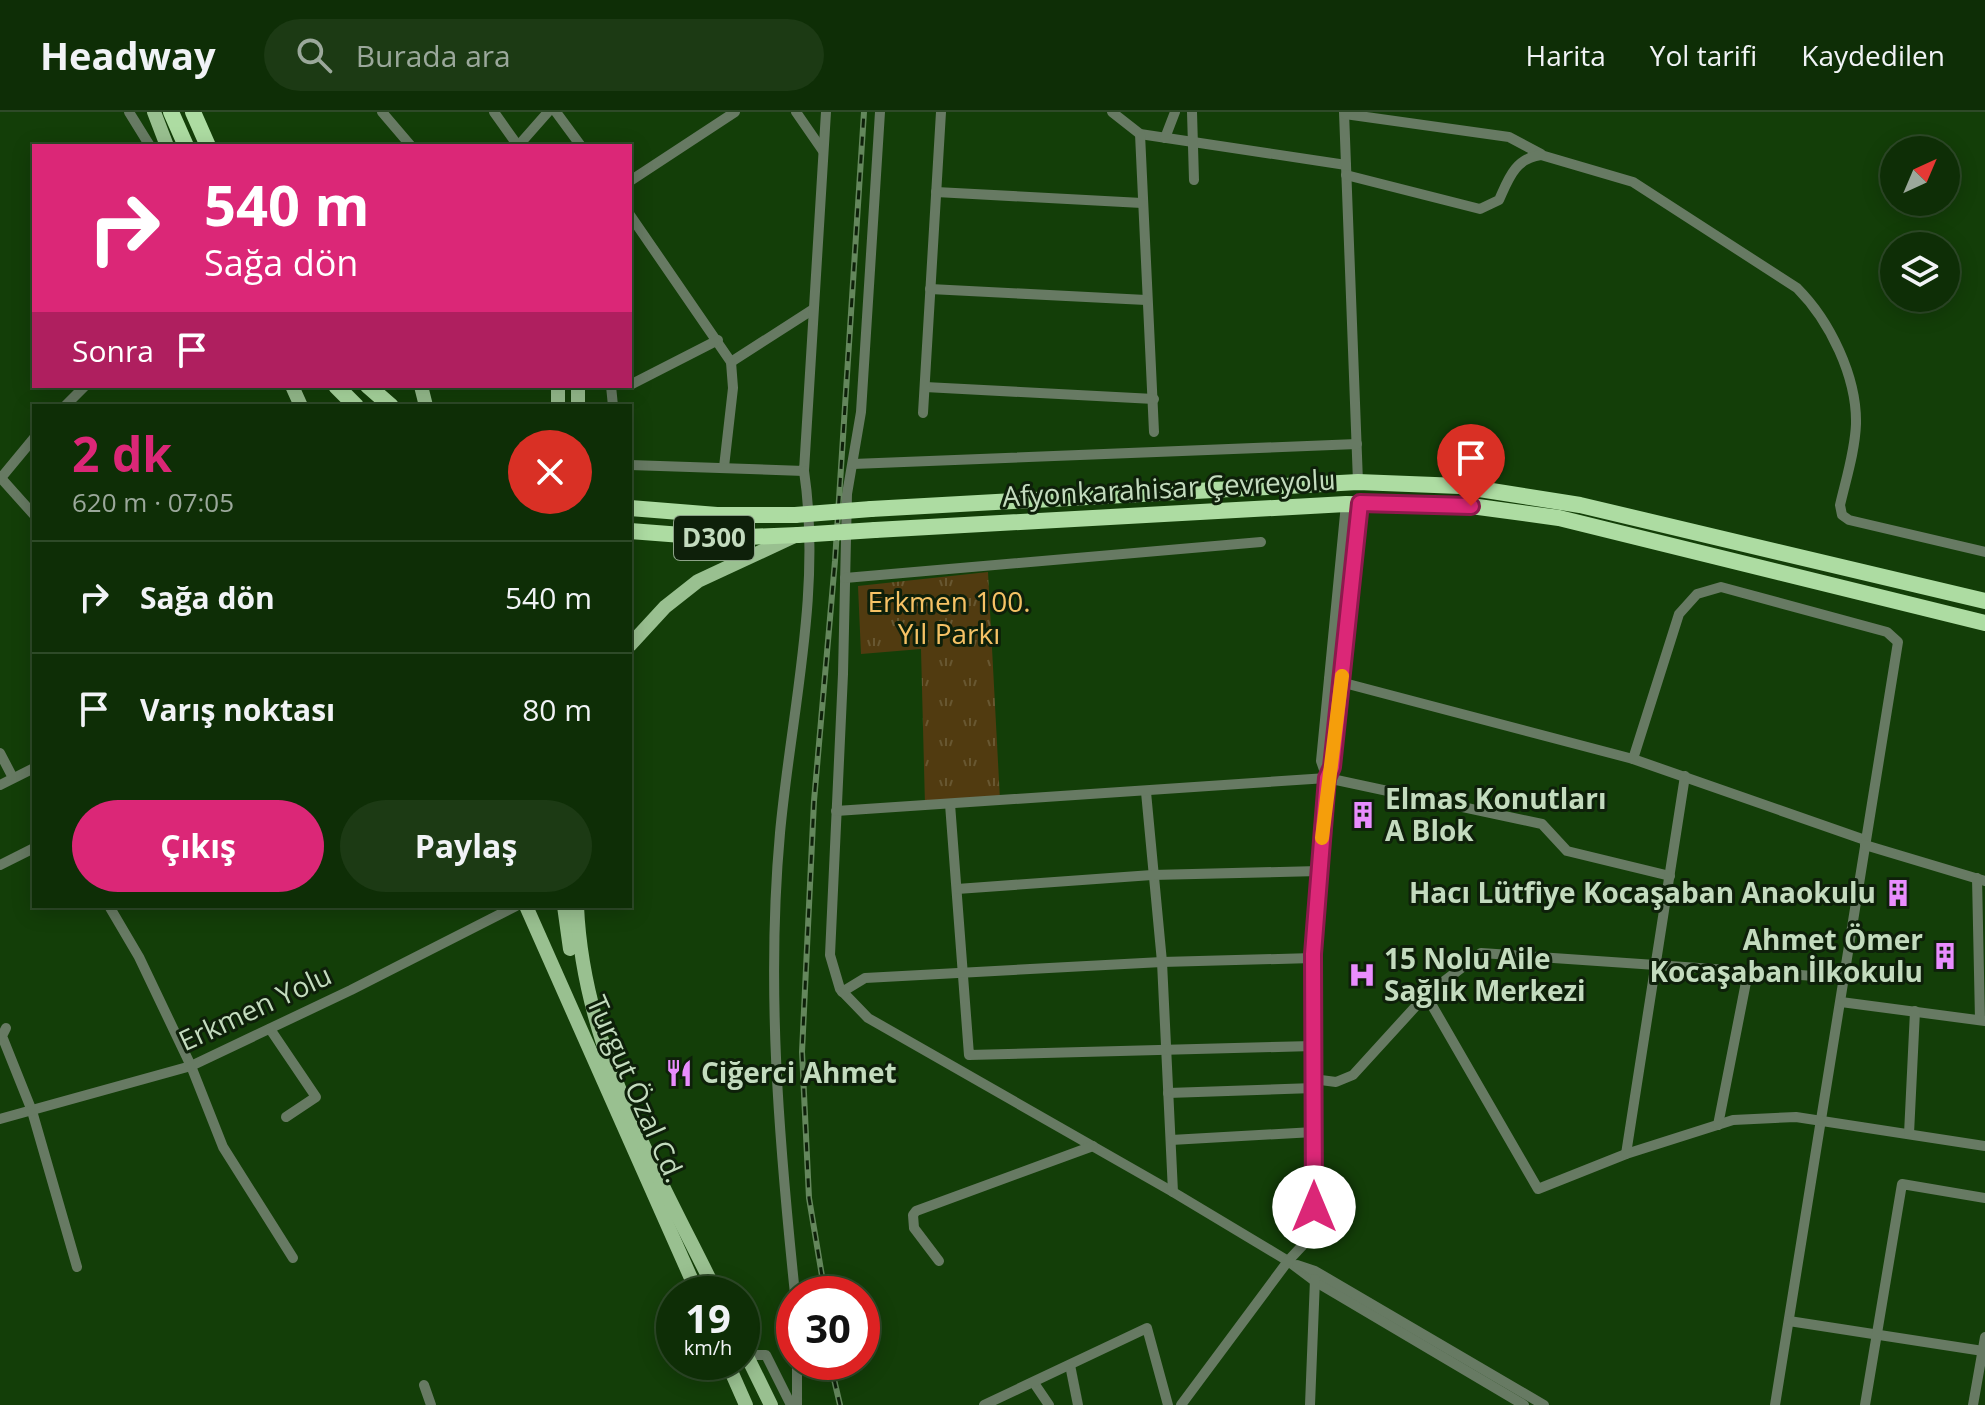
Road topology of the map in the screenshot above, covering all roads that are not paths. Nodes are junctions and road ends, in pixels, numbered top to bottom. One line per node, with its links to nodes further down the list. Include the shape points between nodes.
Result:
1 (129, 112): 21 (street)
2 (154, 112): 22 (main road)
3 (171, 112): 23 (highway)
4 (193, 112): 24 (highway)
5 (382, 112): 25 (street)
6 (494, 112): 26 (street)
7 (548, 112): 27 (street)
8 (556, 112): 28 (street)
9 (735, 112): 32 (street)
10 (796, 112): 29 (street)
11 (826, 112): 29 (street)
12 (880, 112): 55 (street)
13 (941, 112): 34 (street)
14 (1112, 112): 18 (street)
15 (1175, 112): 19 (street)
16 (1192, 112): 20 (street)
17 (1344, 113): 30 (street, via 1509,137); 31 (street)
18 (1140, 134): 19 (street); 35 (street)
19 (1165, 138): 20 (street)
20 (1193, 142): 31 (street); 33 (street)
21 (149, 144)
22 (166, 144)
23 (185, 144)
24 (207, 144)
25 (409, 144)
26 (517, 144)
27 (520, 144)
28 (580, 144)
29 (823, 151): 39 (street)
30 (1541, 155): 31 (street, via 1515,168 1499,200 1488,208); 67 (street, via 1633,182 1797,288 1831,335 1854,405 1856,424 1842,515)
31 (1346, 170): 54 (street)
32 (632, 180)
33 (1194, 180)
34 (936, 192): 35 (street); 37 (street)
35 (1142, 203): 38 (street)
36 (632, 218): 40 (street)
37 (930, 289): 38 (street); 43 (street)
38 (1146, 300): 47 (street)
39 (812, 310): 41 (street); 58 (street)
40 (718, 340): 41 (street); 42 (street)
41 (731, 362): 57 (street)
42 (632, 384)
43 (925, 387): 47 (street); 51 (street)
44 (83, 388): 48 (street)
45 (338, 388): 49 (highway)
46 (370, 388): 50 (highway)
47 (1154, 399): 52 (street)
48 (67, 404)
49 (354, 404)
50 (389, 404)
51 (923, 413)
52 (1154, 432)
53 (32, 440): 59 (street)
54 (1357, 444): 55 (street); 60 (street)
55 (853, 464): 68 (street)
56 (632, 465): 57 (street)
57 (724, 467): 58 (street)
58 (804, 471): 135 (street, via 812,570 780,835 773,1034)
59 (0, 478): 63 (street)
60 (1358, 482): 62 (highway, Afyonkarahisar Çevreyolu / D300, bridge, via 795,515); 69 (highway, Afyonkarahisar Çevreyolu / D300, via 1460,486 1580,505)
61 (1353, 504): 65 (highway, Afyonkarahisar Çevreyolu / D300, bridge); 70 (highway, Afyonkarahisar Çevreyolu / D300, via 1471,506 1559,518); 72 (street); 73 (street)
62 (632, 508)
63 (32, 513)
64 (632, 531): 65 (highway, Afyonkarahisar Çevreyolu / D300, via 721,538)
65 (798, 535): 71 (main road, via 698,581)
66 (1261, 542): 68 (street)
67 (1985, 552)
68 (845, 578): 83 (street)
69 (1985, 601)
70 (1985, 623)
71 (632, 643)
72 (1329, 679): 73 (street); 79 (street, via 1321,761)
73 (1341, 682): 75 (street); 79 (street)
74 (0, 753): 77 (street)
75 (1633, 759): 78 (street); 84 (street, via 1679,614 1697,594 1721,587 1887,632 1898,642)
76 (32, 769): 77 (street)
77 (12, 776): 80 (street)
78 (1685, 776): 84 (street); 89 (street)
79 (1327, 778): 81 (street); 87 (street); 89 (street, via 1542,824 1567,851)
80 (0, 785)
81 (1146, 792): 82 (street); 88 (street)
82 (950, 804): 83 (street); 91 (street)
83 (836, 811): 103 (street, via 830,955)
84 (1865, 842): 90 (street); 102 (street)
85 (32, 849): 86 (street)
86 (1, 863)
87 (1319, 871): 88 (street); 97 (street)
88 (1152, 875): 91 (street); 98 (street)
89 (1670, 876): 99 (street)
90 (1981, 879): 107 (street)
91 (957, 889): 101 (street)
92 (110, 908): 113 (street)
93 (512, 908): 109 (street, Erkmen Yolu)
94 (527, 908): 112 (main road, Turgut Özal Cd.)
95 (564, 908): 112 (main road, via 573,973)
96 (577, 908): 112 (main road, via 579,957)
97 (1313, 958): 98 (street); 110 (street)
98 (1162, 962): 101 (street); 111 (street)
99 (1656, 966): 100 (street); 104 (street, via 1481,953); 126 (street)
100 (1748, 972): 102 (street); 120 (street)
101 (963, 973): 103 (street, via 865,978); 111 (street, via 969,1055)
102 (1844, 978): 105 (street)
103 (842, 992): 124 (street, via 868,1018)
104 (1426, 995): 114 (street, via 1353,1075); 126 (street, via 1538,1189)
105 (1841, 1002): 106 (street); 119 (street)
106 (1915, 1011): 107 (street); 122 (street)
107 (1982, 1020)
108 (6, 1028): 116 (street, via 2,1036)
109 (270, 1029): 113 (street, Erkmen Yolu); 117 (street, via 316,1097)
110 (1313, 1046): 111 (street); 114 (street)
111 (1166, 1050): 115 (street)
112 (599, 1054): 133 (main road, Turgut Özal Cd.); 134 (main road, Turgut Özal Cd.)
113 (191, 1066): 116 (street, Erkmen Yolu); 129 (street, via 223,1147)
114 (1314, 1083): 115 (street); 121 (street)
115 (1168, 1093): 123 (street)
116 (32, 1111): 118 (street, Erkmen Yolu); 132 (street)
117 (286, 1117)
118 (0, 1119)
119 (1823, 1121): 120 (street, via 1796,1117); 122 (street); 137 (street)
120 (1718, 1125): 126 (street)
121 (1314, 1132): 123 (street); 131 (street, via 1315,1232)
122 (1909, 1134): 125 (street)
123 (1171, 1140): 127 (street)
124 (1093, 1146): 127 (street); 130 (street, via 916,1211 914,1228)
125 (1985, 1146)
126 (1626, 1154)
127 (1173, 1192): 131 (street)
128 (1985, 1198): 138 (street, via 1902,1184)
129 (293, 1258)
130 (939, 1261)
131 (1288, 1261): 136 (street); 157 (street)
132 (77, 1267)
133 (691, 1276)
134 (708, 1276)
135 (793, 1276)
136 (1315, 1277): 158 (street); 159 (street); 160 (street)
137 (1789, 1321): 138 (street); 161 (street)
138 (1876, 1335): 140 (street); 162 (street)
139 (1985, 1337): 140 (street)
140 (1983, 1351): 163 (street)
141 (760, 1354): 151 (street, via 766,1355)
142 (1070, 1365): 146 (street); 155 (street); 156 (street, via 1147,1328)
143 (735, 1380): 149 (main road)
144 (758, 1380): 150 (main road)
145 (797, 1380): 152 (street)
146 (1034, 1383): 153 (street); 154 (street)
147 (424, 1385): 148 (street)
148 (431, 1405)
149 (746, 1405)
150 (771, 1405)
151 (791, 1405)
152 (797, 1405)
153 (984, 1405)
154 (1049, 1405)
155 (1078, 1405)
156 (1168, 1405)
157 (1181, 1405)
158 (1310, 1405)
159 (1524, 1405)
160 (1544, 1405)
161 (1775, 1405)
162 (1865, 1405)
163 (1973, 1405)

